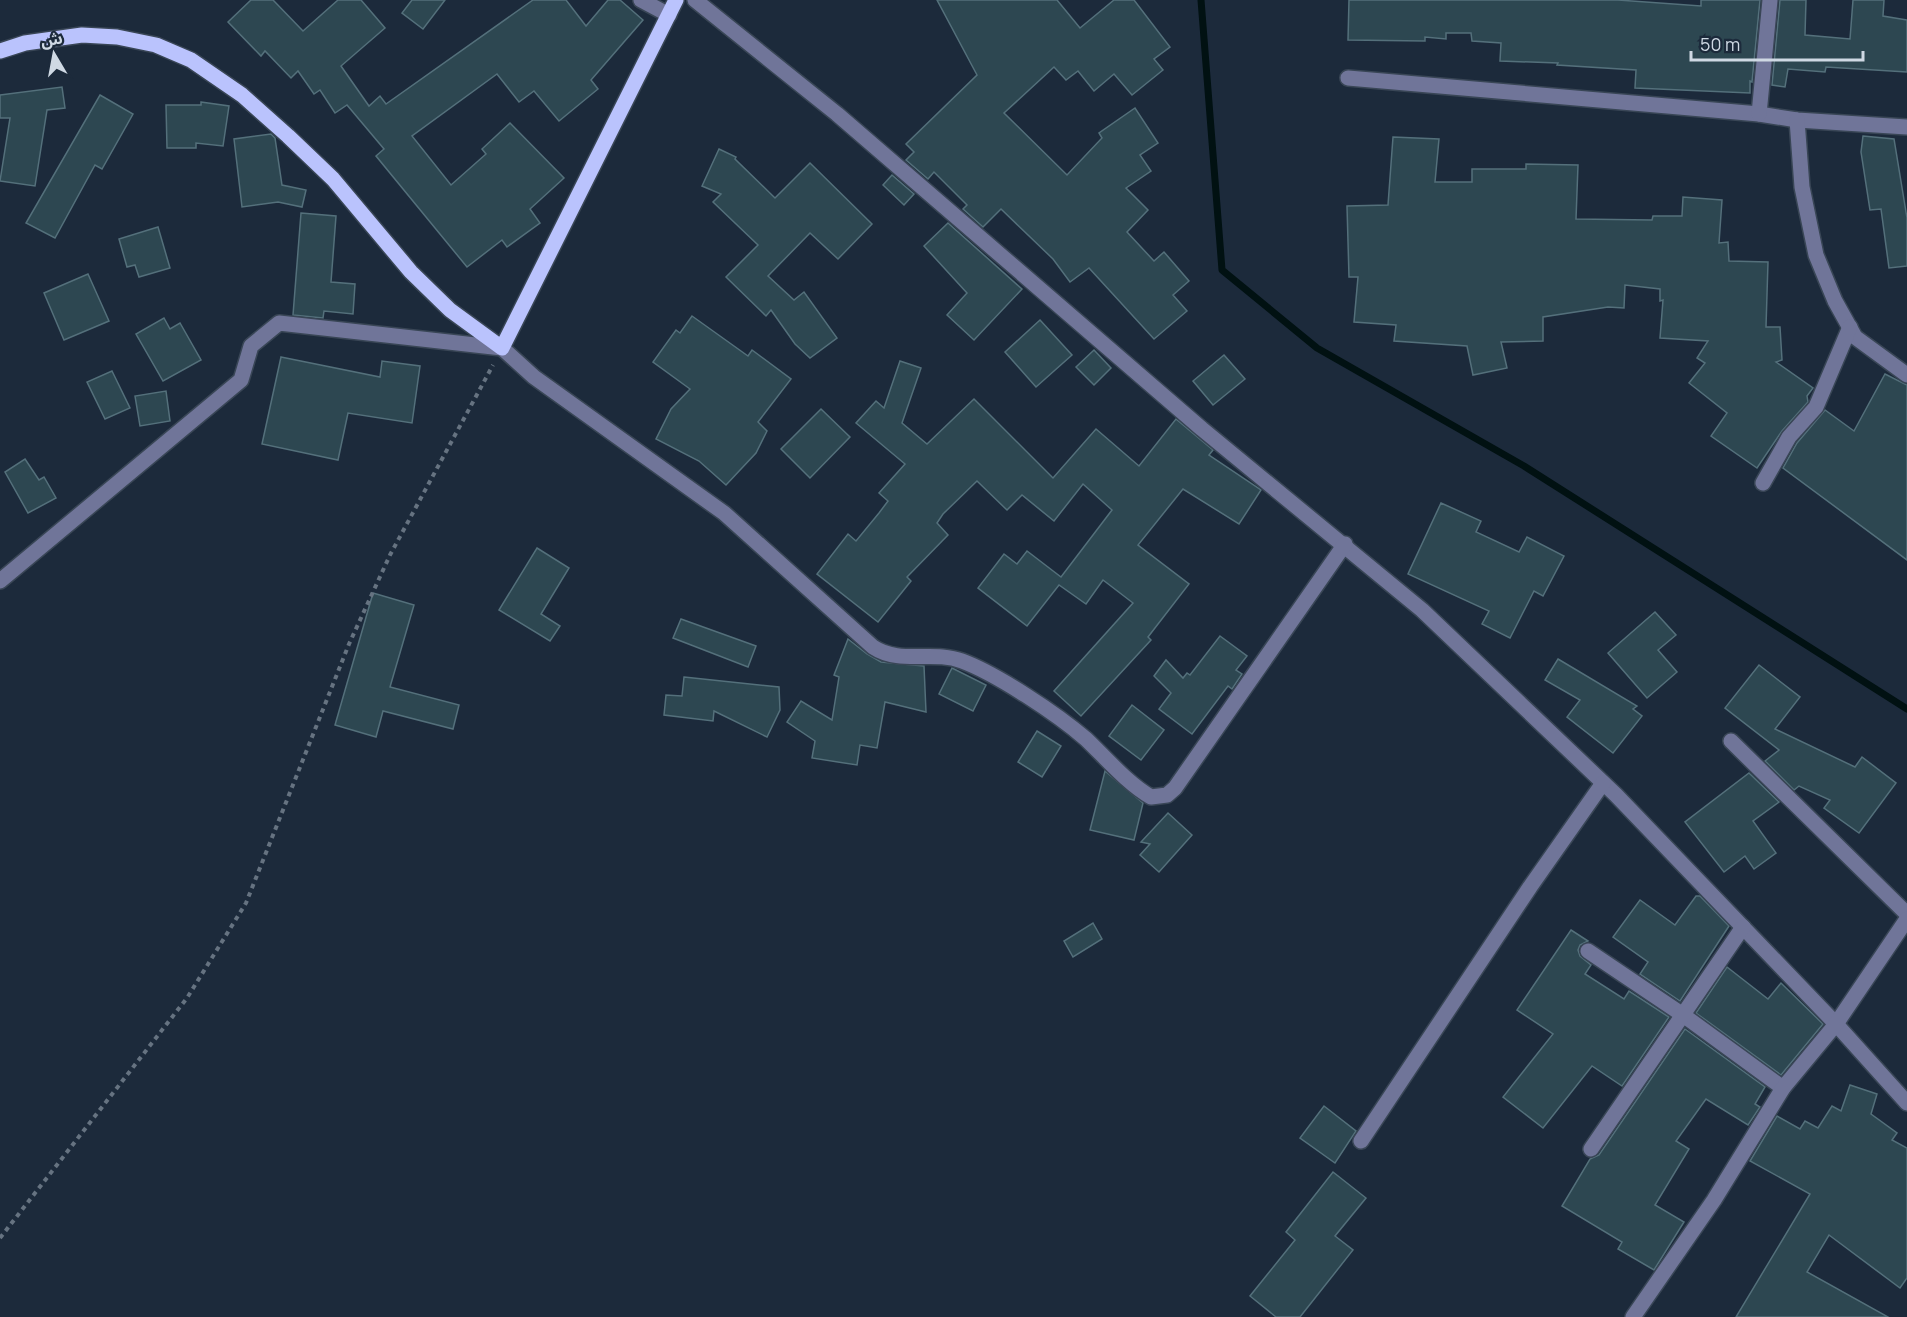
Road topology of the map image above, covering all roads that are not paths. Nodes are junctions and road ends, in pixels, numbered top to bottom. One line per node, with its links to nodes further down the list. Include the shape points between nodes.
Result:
1 (640, 0): 5 (street)
2 (676, 0): 5 (main road)
3 (694, 0): 15 (street, via 837,114 1202,429)
4 (1770, 0): 8 (street)
5 (669, 15): 12 (main road)
6 (0, 51): 12 (main road, via 82,34 156,45 191,60 242,95 288,136 333,179 434,295)
7 (1348, 78): 8 (street)
8 (1759, 114): 9 (street)
9 (1797, 120): 10 (street); 11 (street, via 1802,187 1816,255)
10 (1907, 127)
11 (1850, 327): 13 (street, via 1856,337); 14 (street, via 1816,406 1789,437)
12 (502, 348): 15 (street, via 534,377 724,513 873,647 886,655 962,661 1023,694 1083,737 1151,796 1167,795 1174,789); 16 (street, via 279,323 251,346 241,381)
13 (1907, 375)
14 (1763, 483)
15 (1344, 544): 18 (street, via 1422,610)
16 (0, 581)
17 (1731, 741): 19 (street)
18 (1603, 783): 21 (street); 27 (street)
19 (1907, 914)
20 (1907, 919): 24 (street)
21 (1743, 927): 23 (street); 24 (street)
22 (1588, 951): 23 (street)
23 (1683, 1015): 25 (street); 28 (street)
24 (1836, 1024): 25 (street); 26 (street)
25 (1784, 1088): 29 (street, via 1714,1200)
26 (1907, 1103)
27 (1361, 1141)
28 (1591, 1149)
29 (1633, 1317)

